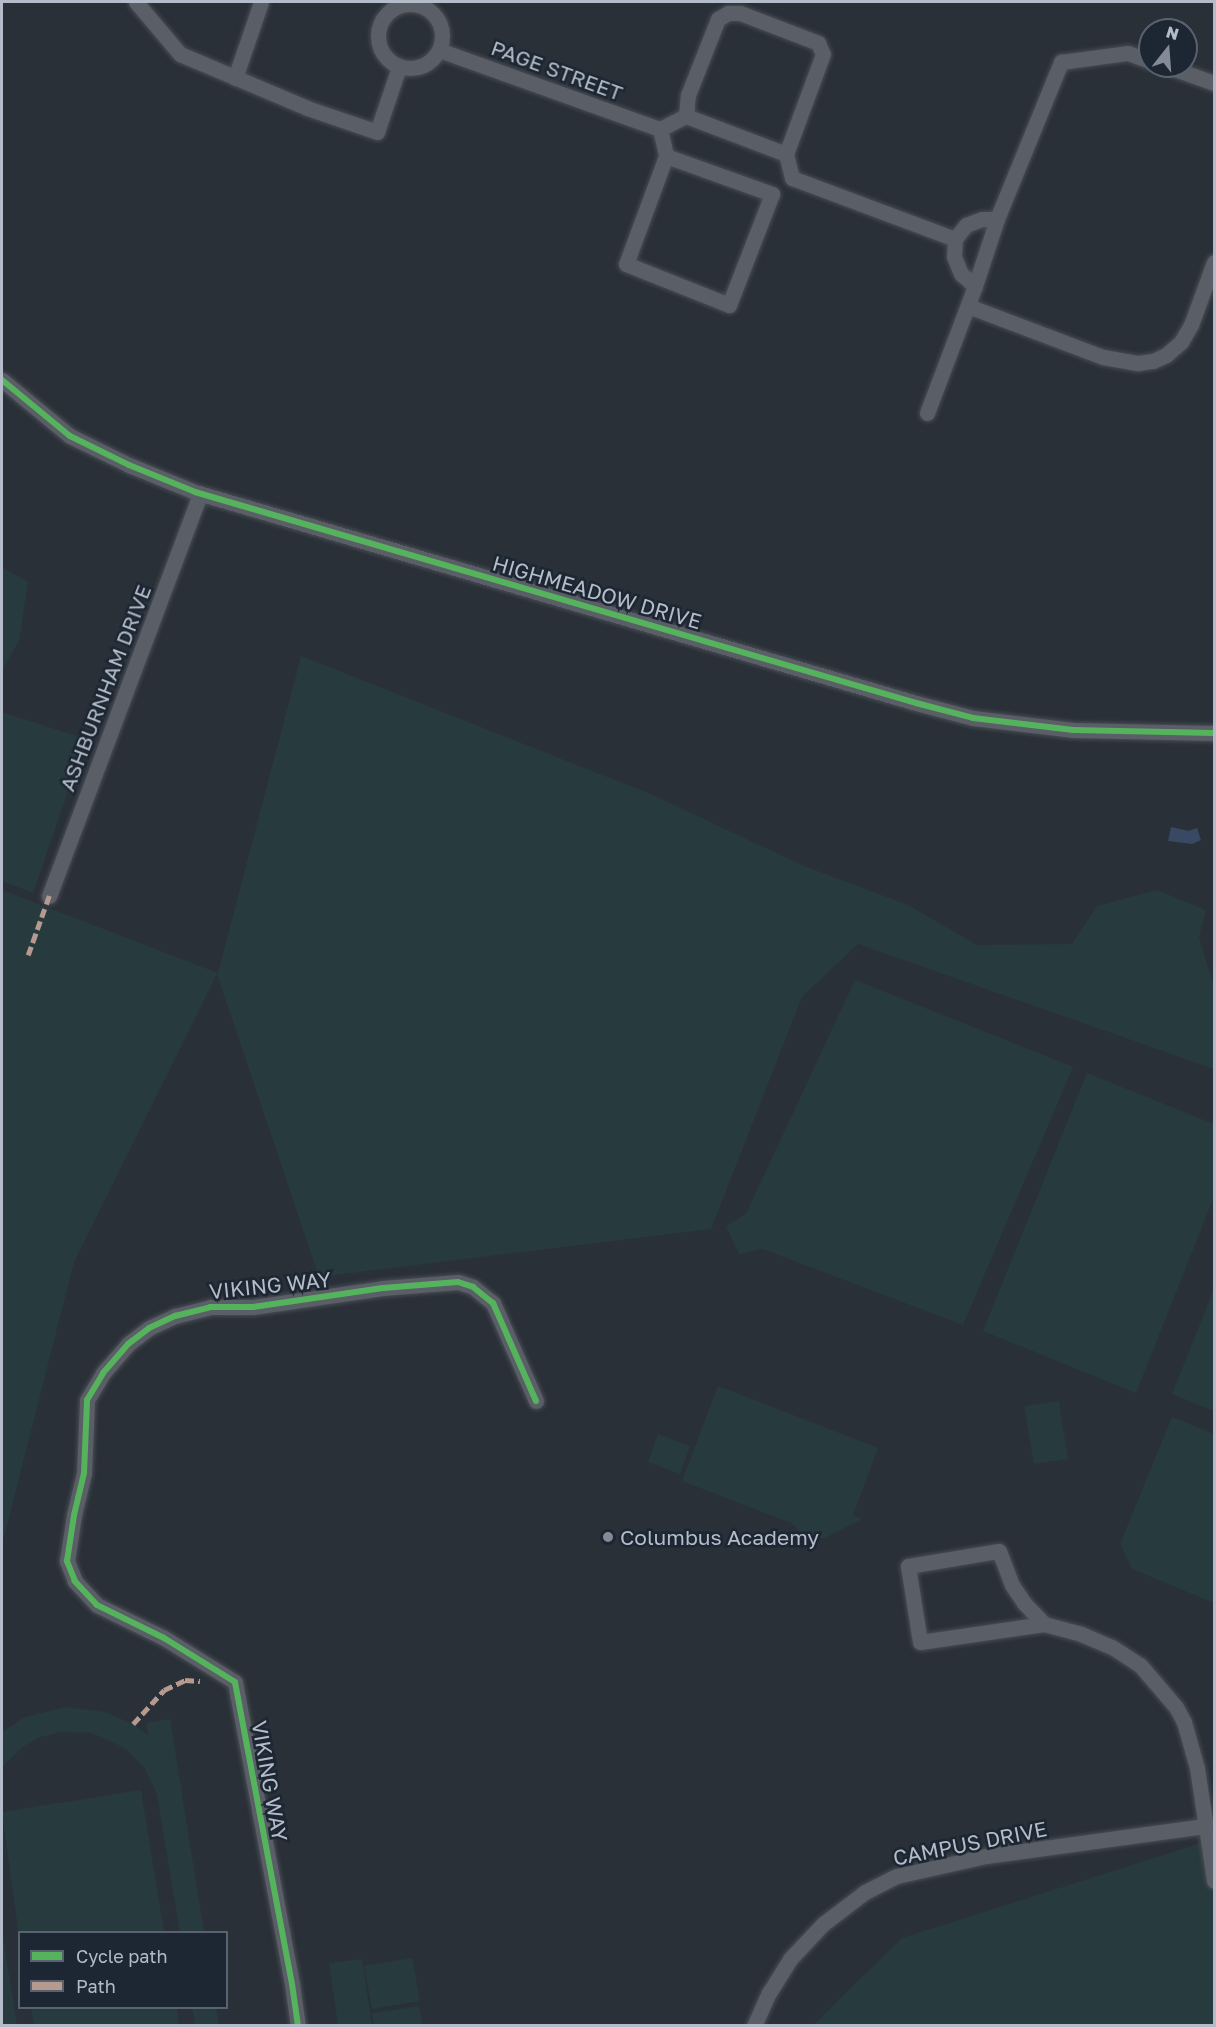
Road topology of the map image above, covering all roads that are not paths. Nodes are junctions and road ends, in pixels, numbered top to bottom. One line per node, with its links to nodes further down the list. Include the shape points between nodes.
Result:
1 (136, 2): 8 (street, via 180,54)
2 (261, 2): 8 (street)
3 (423, 4): 4 (street, via 438,20); 6 (street, via 392,9 379,25 378,45 390,62)
4 (439, 50): 6 (street, via 418,68); 11 (street, PAGE STREET)
5 (1138, 56): 16 (street, via 1128,53 1061,62)
6 (399, 67): 8 (street, via 377,132)
7 (1198, 77): 9 (street)
8 (235, 78)
9 (1215, 83)
10 (686, 116): 11 (street); 12 (street); 12 (street, via 687,95 718,20 740,13 796,34 818,43 823,54)
11 (660, 129): 13 (street)
12 (786, 154): 14 (street)
13 (666, 156): 15 (street); 15 (street, via 626,264 729,304)
14 (792, 178): 15 (street); 17 (street)
15 (772, 194)
16 (996, 219): 17 (street, via 966,225); 19 (street)
17 (955, 239): 19 (street, via 957,266)
18 (1215, 262): 20 (street, via 1181,342 1153,361 1138,363 1103,357)
19 (975, 286): 20 (street)
20 (968, 306): 22 (street)
21 (2, 380): 23 (street, HIGHMEADOW DRIVE, via 70,436)
22 (927, 413)
23 (200, 494): 24 (street, HIGHMEADOW DRIVE, via 973,718 1073,730); 25 (street, ASHBURNHAM DRIVE)
24 (1215, 733)
25 (49, 896)
26 (536, 1401): 30 (street, VIKING WAY, via 492,1303 473,1287 458,1282 383,1287 253,1307 210,1307 175,1316 128,1344 103,1373 87,1400 84,1473 67,1561 75,1581 97,1605 164,1638 235,1682)
27 (1044, 1624): 27 (street, via 920,1642 908,1566 999,1551 1012,1585); 28 (street, via 1112,1647 1140,1665 1176,1707 1190,1739)
28 (1206, 1826): 29 (street); 31 (street, CAMPUS DRIVE, via 986,1856 897,1876 865,1892 790,1959)
29 (1215, 1881)
30 (298, 2025)
31 (754, 2025)

